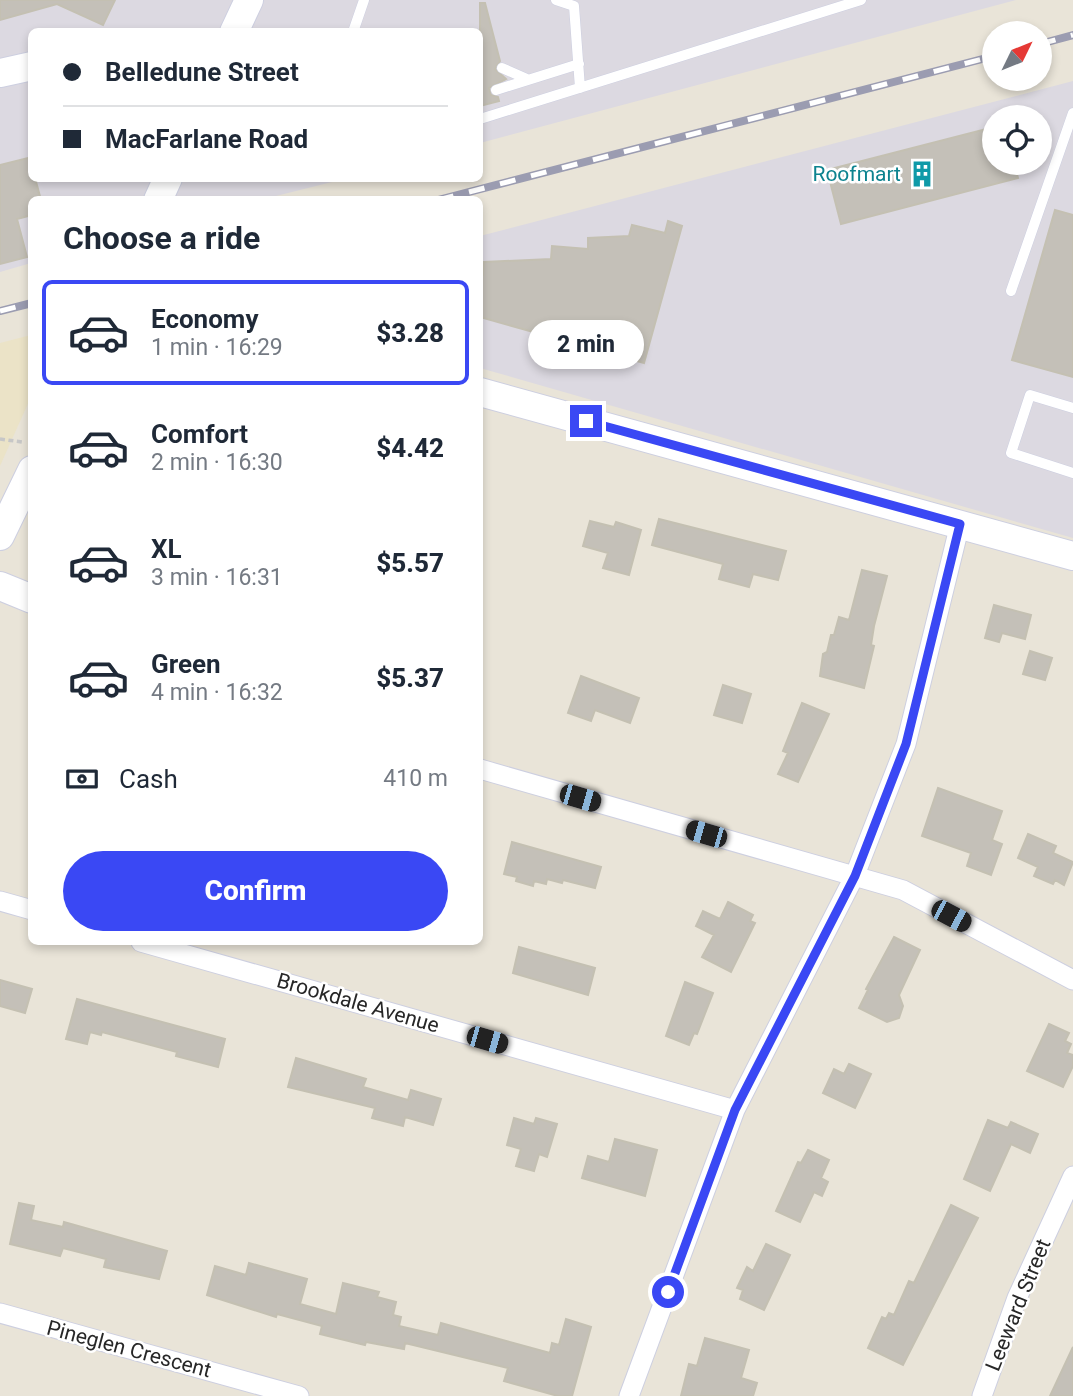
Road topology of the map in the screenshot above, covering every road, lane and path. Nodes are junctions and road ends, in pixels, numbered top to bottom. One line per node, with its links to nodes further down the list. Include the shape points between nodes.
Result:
1 (249, 0): 5 (street)
2 (365, 0): 6 (lane)
3 (556, 0): 7 (lane, via 574,6)
4 (861, 0): 12 (lane)
5 (236, 28)
6 (354, 28)
7 (579, 64): 11 (lane); 12 (lane)
8 (28, 67): 10 (street)
9 (502, 68): 11 (lane)
10 (0, 73)
11 (527, 79): 13 (lane)
12 (580, 88): 15 (lane)
13 (496, 90)
14 (1073, 113): 16 (lane)
15 (483, 118)
16 (1011, 291)
17 (483, 393): 23 (street)
18 (1073, 408): 21 (lane, via 1030,395 1012,453)
19 (0, 439): 20 (path)
20 (22, 442)
21 (1073, 473)
22 (28, 478): 24 (street)
23 (960, 524): 25 (street); 29 (street, via 906,744)
24 (0, 536)
25 (1073, 555)
26 (0, 586): 27 (street)
27 (28, 596)
28 (483, 770): 29 (street)
29 (855, 876): 33 (street, via 903,890); 34 (street)
30 (0, 901): 31 (street)
31 (28, 909)
32 (152, 945): 34 (street, Brookdale Avenue)
33 (1073, 981)
34 (735, 1110): 38 (street)
35 (1073, 1176): 39 (street, Leeward Street, via 1017,1298)
36 (0, 1314): 37 (street, Pineglen Crescent)
37 (299, 1396)
38 (629, 1396)
39 (982, 1396)

